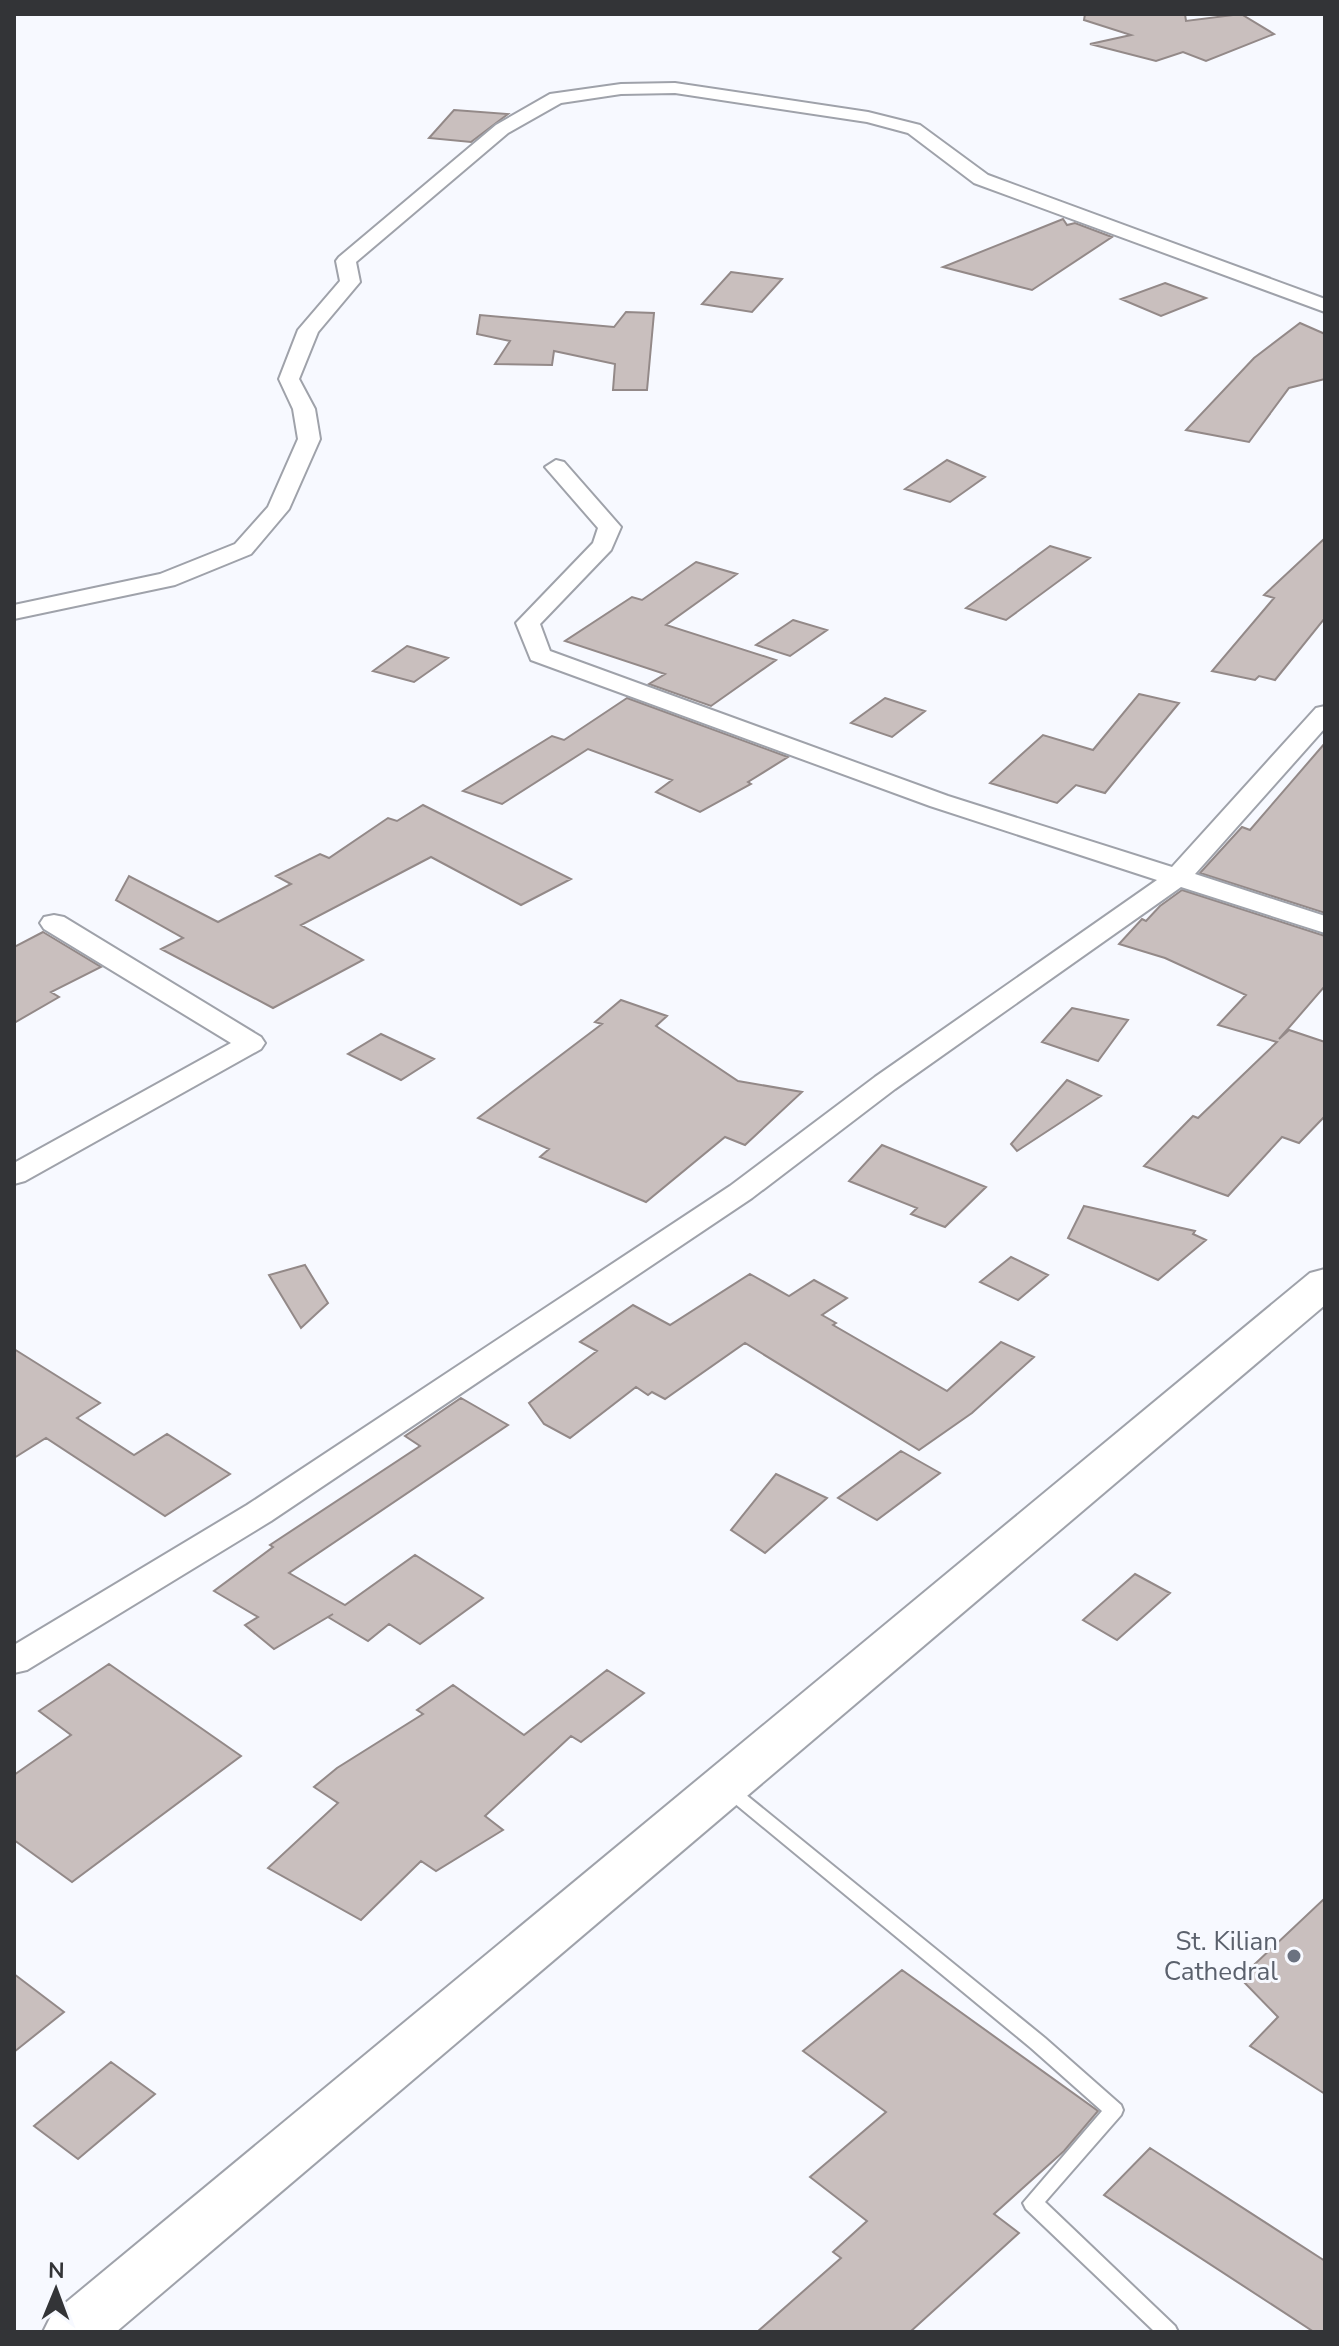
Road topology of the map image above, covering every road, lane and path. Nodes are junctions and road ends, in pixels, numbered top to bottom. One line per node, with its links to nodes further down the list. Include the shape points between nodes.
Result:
1 (1325, 306): 3 (street, via 981,179 914,129 868,117 675,88 556,98 502,129 346,261 350,282 308,330 289,379 304,409 309,439 278,509 243,549 167,580)
2 (556, 467): 5 (street, via 610,527 603,545 528,623 540,655 939,801)
3 (14, 612)
4 (1325, 713): 5 (street)
5 (1177, 878): 7 (street); 10 (street, via 885,1083 728,1201 259,1513)
6 (54, 923): 8 (street, via 251,1043)
7 (1325, 925)
8 (14, 1175)
9 (1325, 1282): 11 (main road)
10 (14, 1661)
11 (725, 1786): 12 (main road); 13 (lane, via 1114,2110 1033,2203)
12 (73, 2332)
13 (1168, 2332)

